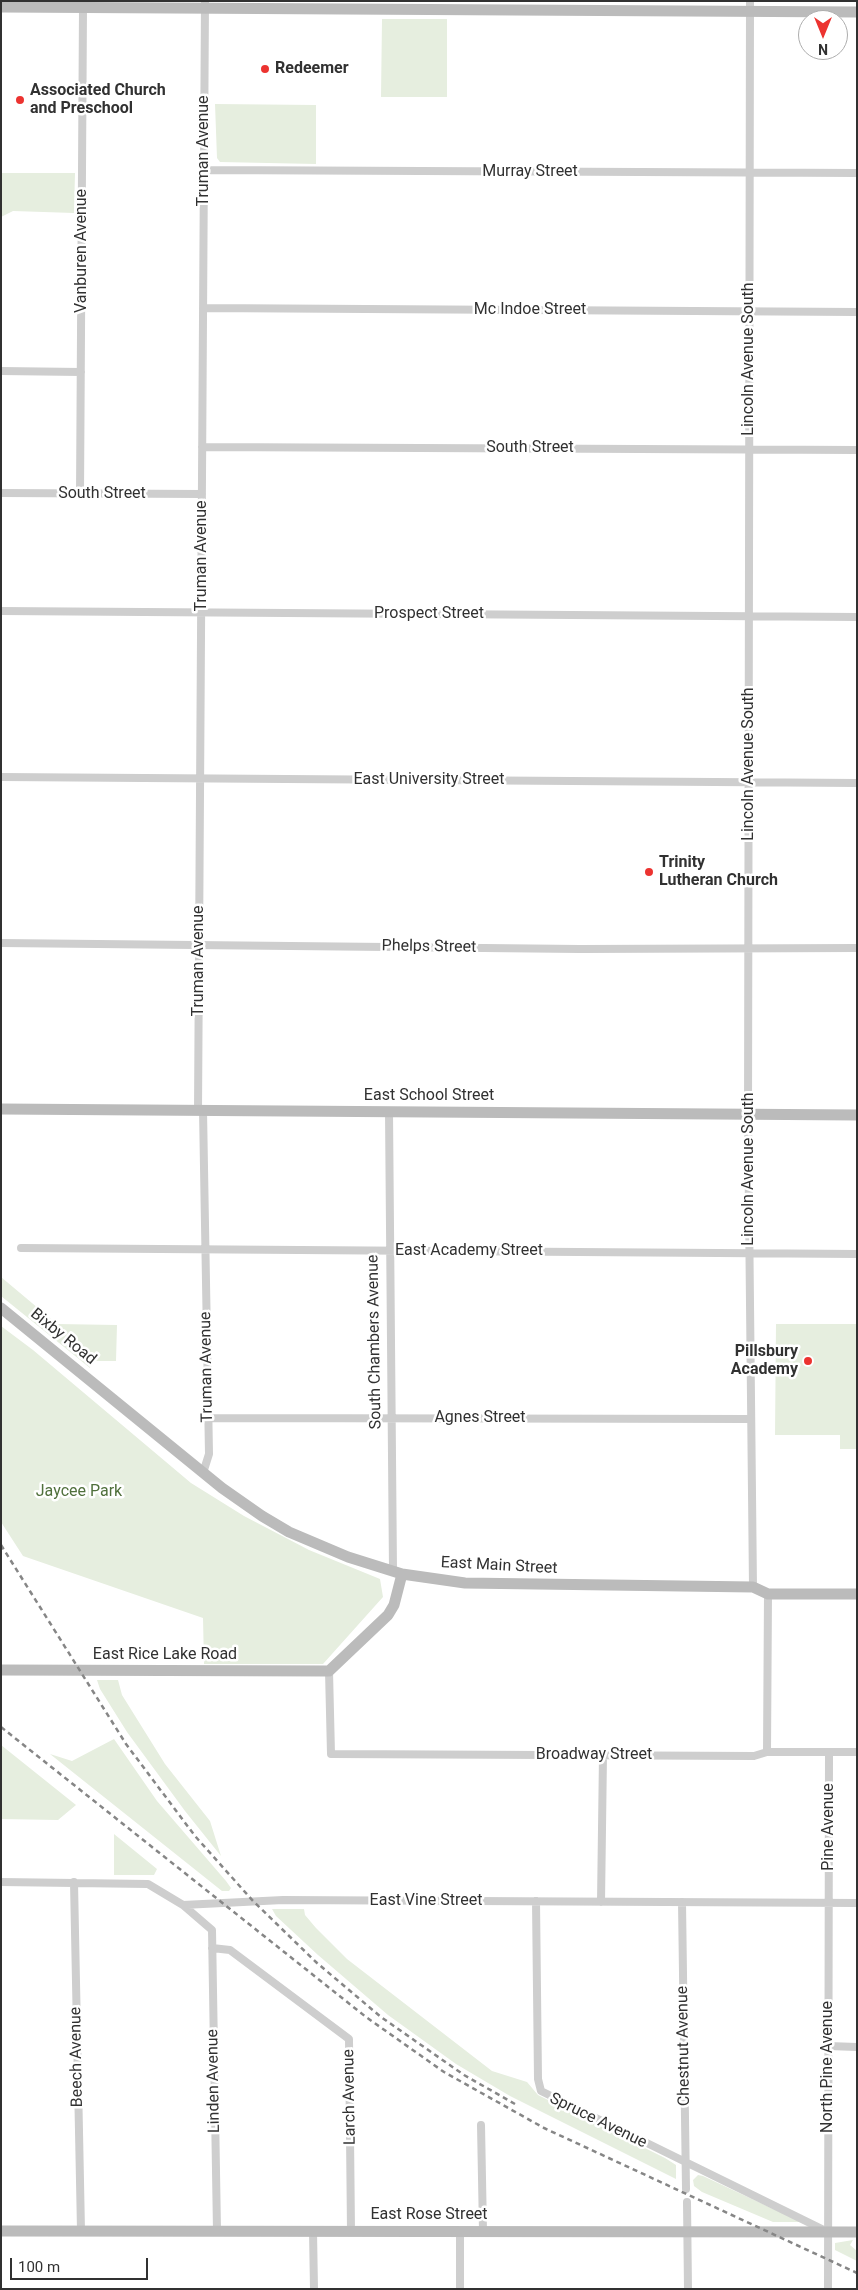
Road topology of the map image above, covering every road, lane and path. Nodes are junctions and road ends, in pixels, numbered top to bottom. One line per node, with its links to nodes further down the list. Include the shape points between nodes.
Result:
1 (206, 5): 2 (street); 4 (street); 6 (street, Truman Avenue)
2 (750, 6): 5 (street); 7 (street, Lincoln Avenue South)
3 (1, 8): 4 (street)
4 (83, 8): 13 (street, Vanburen Avenue)
5 (857, 12)
6 (204, 170): 7 (street, Murray Street); 9 (street, Truman Avenue)
7 (750, 173): 8 (street, Murray Street); 10 (street, Lincoln Avenue South)
8 (857, 174)
9 (203, 308): 10 (street, Mc Indoe Street); 14 (street, Truman Avenue)
10 (749, 311): 11 (street, Mc Indoe Street); 15 (street, Lincoln Avenue South)
11 (857, 312)
12 (1, 371): 13 (street)
13 (81, 372): 18 (street, Vanburen Avenue)
14 (202, 447): 15 (street, South Street); 19 (street, Truman Avenue)
15 (749, 450): 16 (street, South Street); 22 (street, Lincoln Avenue South)
16 (857, 450)
17 (1, 493): 18 (street, South Street)
18 (80, 494): 19 (street, South Street)
19 (202, 494): 21 (street, Truman Avenue)
20 (1, 611): 21 (street, Prospect Street)
21 (201, 612): 22 (street, Prospect Street); 25 (street, Truman Avenue)
22 (749, 616): 23 (street, Prospect Street); 26 (street, Lincoln Avenue South)
23 (857, 617)
24 (1, 777): 25 (street, East University Street)
25 (200, 778): 26 (street, East University Street); 29 (street, Truman Avenue)
26 (749, 782): 27 (street, East University Street); 30 (street, Lincoln Avenue South)
27 (857, 783)
28 (1, 943): 29 (street, Phelps Street)
29 (199, 944): 30 (street, Phelps Street); 33 (street, Truman Avenue)
30 (748, 948): 31 (street, Phelps Street); 35 (street, Lincoln Avenue South)
31 (857, 948)
32 (1, 1109): 33 (street, East School Street)
33 (201, 1110): 34 (street, East School Street); 38 (street, Truman Avenue)
34 (389, 1112): 35 (street, East School Street); 39 (street, South Chambers Avenue)
35 (748, 1114): 36 (street, East School Street); 40 (street, Lincoln Avenue South)
36 (857, 1114)
37 (21, 1248): 38 (street, East Academy Street)
38 (205, 1249): 39 (street, East Academy Street); 45 (street, Truman Avenue)
39 (390, 1251): 40 (street, East Academy Street); 44 (street, South Chambers Avenue)
40 (750, 1253): 41 (street, East Academy Street); 46 (street, Lincoln Avenue South)
41 (857, 1254)
42 (1, 1308): 43 (street, Bixby Road)
43 (104, 1391): 47 (street, East Main Street)
44 (392, 1417): 45 (street, Agnes Street); 46 (street, Agnes Street); 48 (street, South Chambers Avenue)
45 (208, 1418): 47 (street, Truman Avenue, via 209,1454)
46 (751, 1419): 49 (street, Lincoln Avenue South)
47 (203, 1473): 48 (street, East Main Street, via 256,1512 290,1532 348,1557)
48 (398, 1572): 49 (street, East Main Street, via 436,1580 494,1585); 53 (street, South Chambers Avenue, via 394,1605 388,1615)
49 (753, 1586): 50 (street, East Main Street)
50 (768, 1594): 51 (street, East Main Street); 54 (street)
51 (857, 1594)
52 (1, 1670): 53 (street, East Rice Lake Road)
53 (329, 1671): 57 (street, Broadway Street, via 331,1754)
54 (768, 1752): 55 (street, Broadway Street); 57 (street, Broadway Street, via 754,1756)
55 (829, 1752): 56 (street, Broadway Street); 63 (street, Pine Avenue)
56 (857, 1752)
57 (603, 1755): 61 (street)
58 (1, 1882): 59 (street)
59 (74, 1882): 65 (street, via 148,1884); 74 (street, Beech Avenue)
60 (536, 1901): 61 (street, East Vine Street); 65 (street, East Vine Street, via 283,1900); 70 (street, Spruce Avenue, via 538,2079 541,2091)
61 (601, 1902): 62 (street, East Vine Street)
62 (682, 1902): 63 (street, East Vine Street); 70 (street, Chestnut Avenue)
63 (828, 1903): 64 (street, East Vine Street); 67 (street, North Pine Avenue)
64 (857, 1903)
65 (183, 1905): 66 (street, Linden Avenue, via 212,1930)
66 (212, 1948): 75 (street, Linden Avenue); 77 (street, Larch Avenue, via 230,1950 349,2039)
67 (828, 2046): 68 (street); 81 (street, North Pine Avenue)
68 (857, 2046)
69 (481, 2125): 79 (street)
70 (686, 2164): 71 (street, Chestnut Avenue); 81 (street, Spruce Avenue)
71 (686, 2189)
72 (687, 2202): 80 (street)
73 (1, 2231): 74 (street, East Rose Street)
74 (80, 2231): 75 (street, East Rose Street)
75 (217, 2232): 76 (street, East Rose Street)
76 (313, 2232): 77 (street, East Rose Street); 83 (street)
77 (351, 2232): 78 (street, East Rose Street)
78 (460, 2232): 79 (street, East Rose Street); 84 (street)
79 (483, 2232): 80 (street, East Rose Street)
80 (687, 2232): 81 (street, East Rose Street); 85 (street)
81 (828, 2232): 82 (street, East Rose Street); 86 (street)
82 (857, 2232)
83 (314, 2289)
84 (460, 2289)
85 (688, 2289)
86 (828, 2289)

